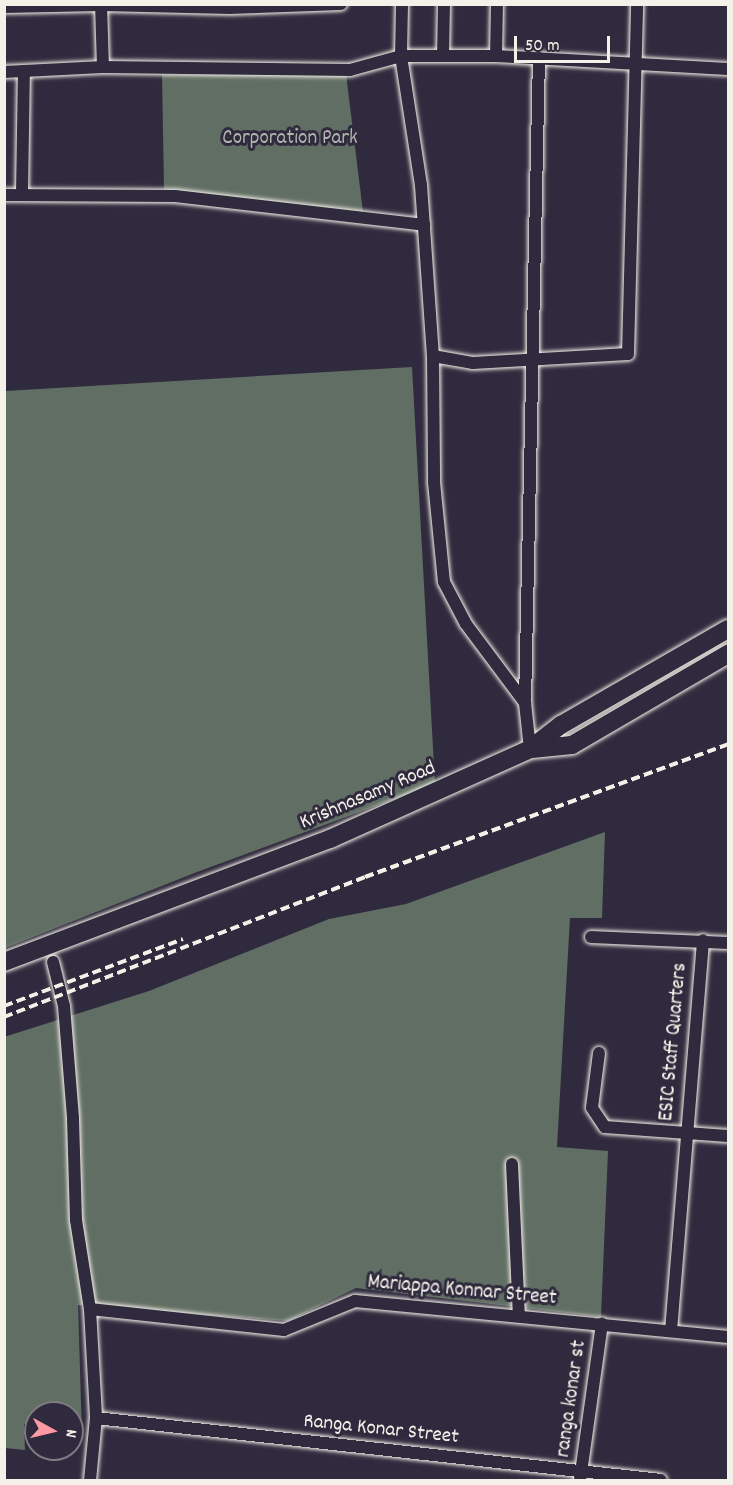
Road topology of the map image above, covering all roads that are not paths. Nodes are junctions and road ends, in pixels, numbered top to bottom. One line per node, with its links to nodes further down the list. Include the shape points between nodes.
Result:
1 (341, 4): 6 (street, via 230,8)
2 (402, 4): 8 (street)
3 (444, 4): 9 (street)
4 (497, 4): 10 (street)
5 (637, 4): 12 (street)
6 (100, 5): 7 (street); 13 (street)
7 (4, 7)
8 (400, 56): 9 (street); 13 (street, via 350,70); 19 (street)
9 (444, 56): 10 (street)
10 (496, 56): 11 (street)
11 (539, 58): 12 (street); 21 (street)
12 (635, 66): 14 (street); 21 (street, via 628,354)
13 (103, 67): 15 (street)
14 (729, 69)
15 (24, 71): 16 (street); 17 (street)
16 (4, 72)
17 (22, 194): 18 (street); 19 (street, via 175,196)
18 (4, 195)
19 (424, 225): 20 (street)
20 (433, 356): 21 (street, via 473,363); 24 (street, via 434,482 444,582 466,624)
21 (533, 361): 24 (street)
22 (729, 629): 25 (main road, Krishnasamy Road, via 561,725)
23 (729, 654): 25 (main road, via 572,745)
24 (525, 703): 25 (street)
25 (530, 749): 29 (main road, Krishnasamy Road, via 330,839)
26 (591, 937): 27 (street, ESIC Staff Quarters)
27 (703, 940): 28 (street, ESIC Staff Quarters); 32 (street, ESIC Staff Quarters)
28 (729, 943)
29 (4, 962)
30 (53, 962): 35 (street, via 64,1006 76,1220)
31 (599, 1053): 32 (street, ESIC Staff Quarters, via 592,1108 604,1127)
32 (687, 1133): 33 (street); 38 (street)
33 (729, 1136)
34 (512, 1164): 36 (street)
35 (90, 1309): 36 (street, Mariappa Konnar Street, via 284,1330 355,1301); 40 (street)
36 (519, 1316): 37 (street, Mariappa Konnar Street)
37 (602, 1324): 38 (street, Mariappa Konnar Street); 41 (street, ranga konar st)
38 (671, 1331): 39 (street, Mariappa Konnar Street)
39 (729, 1337)
40 (96, 1418): 41 (street, Ranga Konar Street); 42 (street)
41 (581, 1476): 43 (street, Ranga Konar Street)
42 (90, 1480)
43 (661, 1480)

